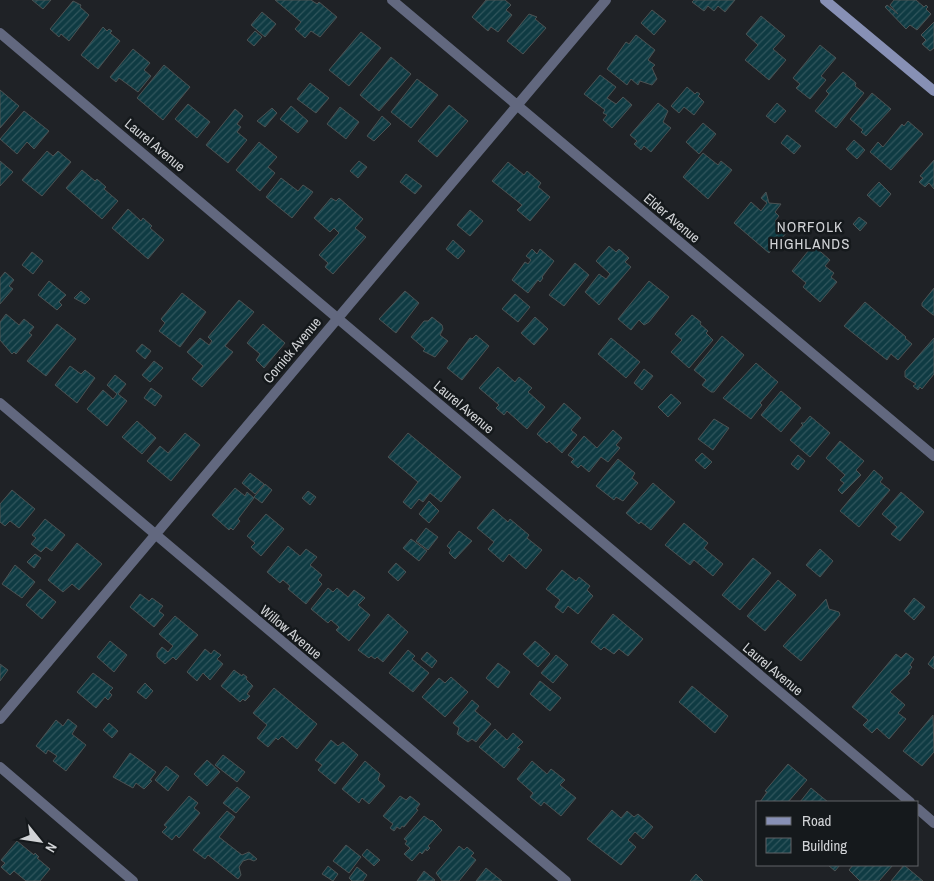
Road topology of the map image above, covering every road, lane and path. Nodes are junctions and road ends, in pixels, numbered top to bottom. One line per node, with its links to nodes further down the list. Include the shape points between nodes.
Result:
1 (392, 0): 6 (street, Elder Avenue)
2 (606, 0): 6 (street, Cornick Avenue)
3 (825, 0): 5 (street)
4 (0, 32): 7 (street, Laurel Avenue)
5 (934, 91)
6 (518, 105): 7 (street, Cornick Avenue); 9 (street, Elder Avenue)
7 (337, 318): 10 (street, Cornick Avenue); 13 (street, Laurel Avenue)
8 (0, 403): 10 (street, Willow Avenue)
9 (934, 456)
10 (155, 536): 11 (street, Cornick Avenue); 17 (street, Willow Avenue)
11 (0, 719)
12 (0, 767): 16 (street)
13 (909, 801)
14 (919, 810): 15 (street)
15 (934, 823)
16 (134, 881)
17 (566, 881)

